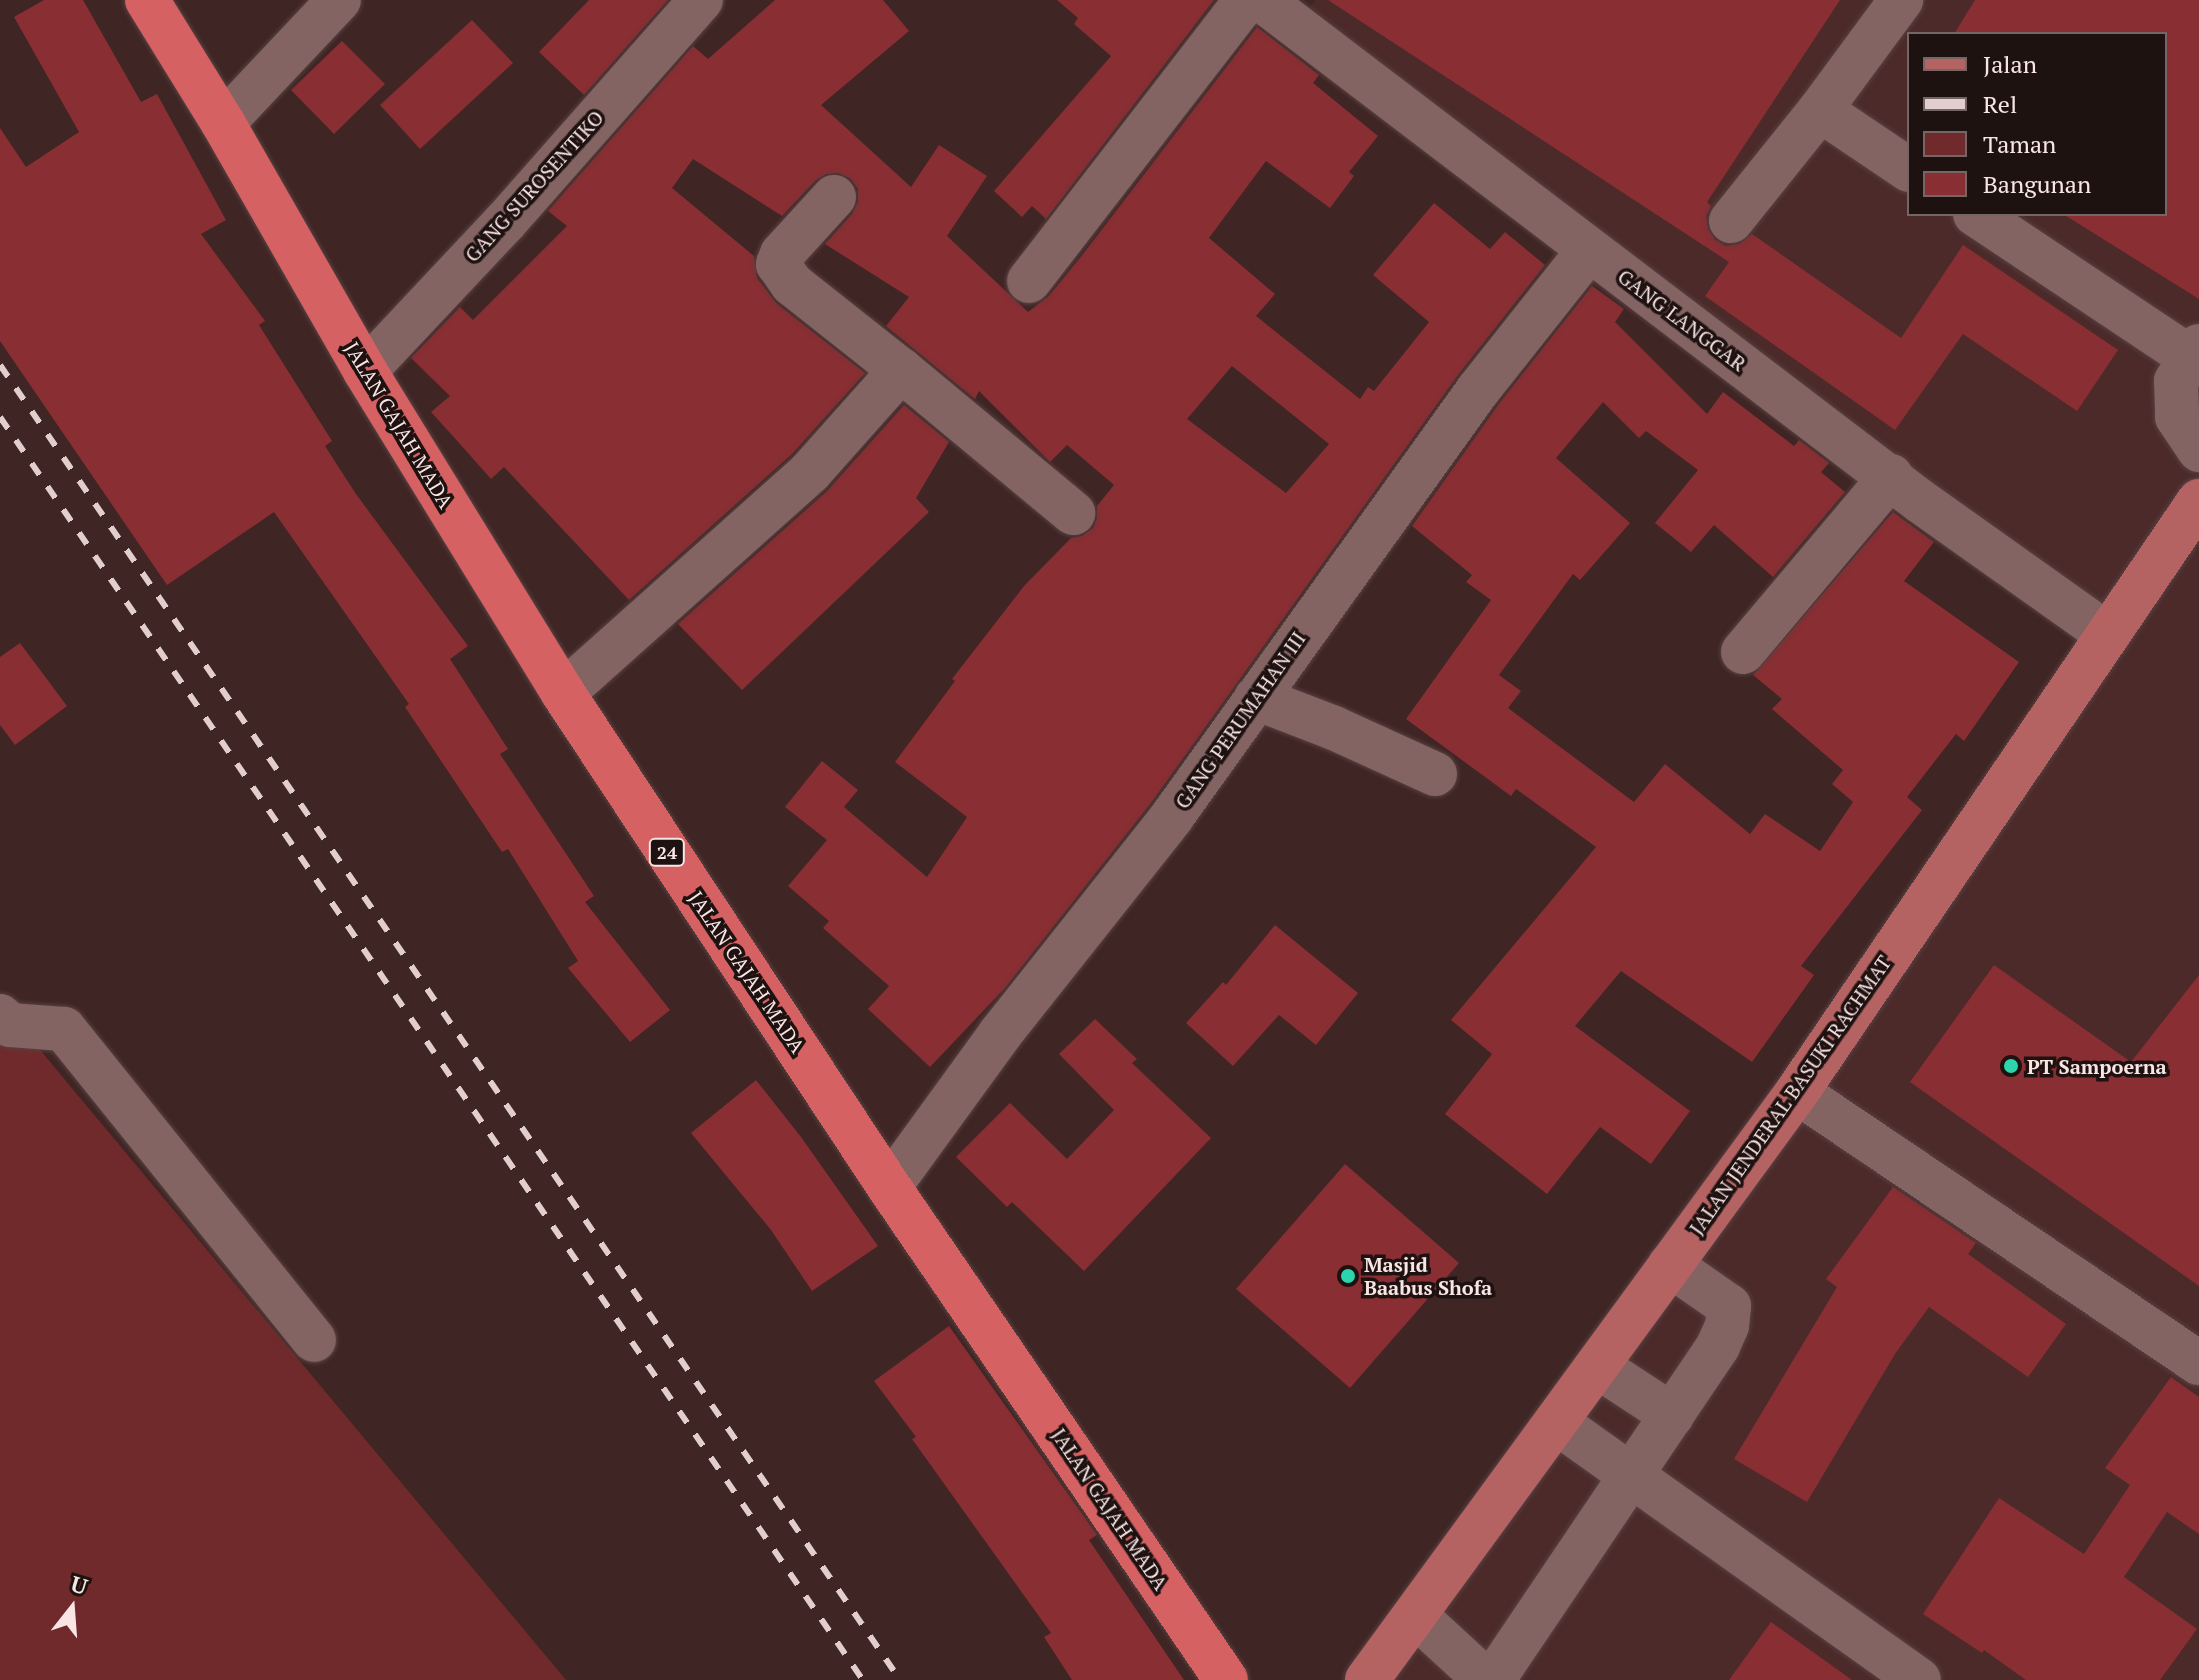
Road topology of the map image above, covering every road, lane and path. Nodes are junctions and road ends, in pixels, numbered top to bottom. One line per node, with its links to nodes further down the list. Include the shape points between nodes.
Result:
1 (147, 0): 8 (highway, JALAN GAJAH MADA / 24)
2 (339, 0): 8 (street)
3 (701, 0): 17 (street, GANG SUROSENTIKO)
4 (1246, 0): 14 (street)
5 (1262, 0): 13 (street, GANG LANGGAR)
6 (1901, 0): 7 (street)
7 (1820, 110): 9 (street); 12 (street)
8 (223, 123): 17 (highway, JALAN GAJAH MADA / 24)
9 (1907, 169)
10 (834, 197): 16 (street, via 778,264 792,284)
11 (1978, 216): 15 (street)
12 (1731, 221)
13 (1588, 251): 19 (street, GANG LANGGAR); 25 (street, GANG PERUMAHAN III, via 1478,390)
14 (1029, 281)
15 (2195, 352): 18 (street, via 2176,381 2177,417)
16 (901, 370): 21 (street); 24 (street, via 810,472)
17 (365, 371): 24 (highway, JALAN GAJAH MADA / 24)
18 (2199, 450)
19 (1891, 476): 22 (street, GANG LANGGAR); 23 (street)
20 (2199, 501): 22 (main road, JALAN JENDERAL BASUKI RACHMAT)
21 (1073, 513)
22 (2107, 634): 28 (main road, JALAN JENDERAL BASUKI RACHMAT)
23 (1743, 652)
24 (563, 693): 29 (highway, JALAN GAJAH MADA / 24)
25 (1256, 698): 26 (street); 29 (street, GANG PERUMAHAN III, via 1171,818 1000,1034)
26 (1435, 774)
27 (25, 1023): 31 (street, via 64,1029)
28 (1797, 1092): 30 (main road, JALAN JENDERAL BASUKI RACHMAT); 32 (street)
29 (889, 1187): 39 (highway, JALAN GAJAH MADA / 24)
30 (1670, 1265): 33 (main road, JALAN JENDERAL BASUKI RACHMAT); 34 (street, via 1729,1306 1718,1346)
31 (314, 1340)
32 (2199, 1363)
33 (1597, 1366): 34 (street); 35 (main road, JALAN JENDERAL BASUKI RACHMAT)
34 (1672, 1415): 36 (street)
35 (1556, 1422): 36 (street); 37 (main road, JALAN JENDERAL BASUKI RACHMAT)
36 (1632, 1474): 38 (street); 41 (street)
37 (1416, 1616): 38 (street, via 1478,1673); 40 (main road, JALAN JENDERAL BASUKI RACHMAT)
38 (1505, 1675)
39 (1226, 1680)
40 (1367, 1680)
41 (1919, 1680)

